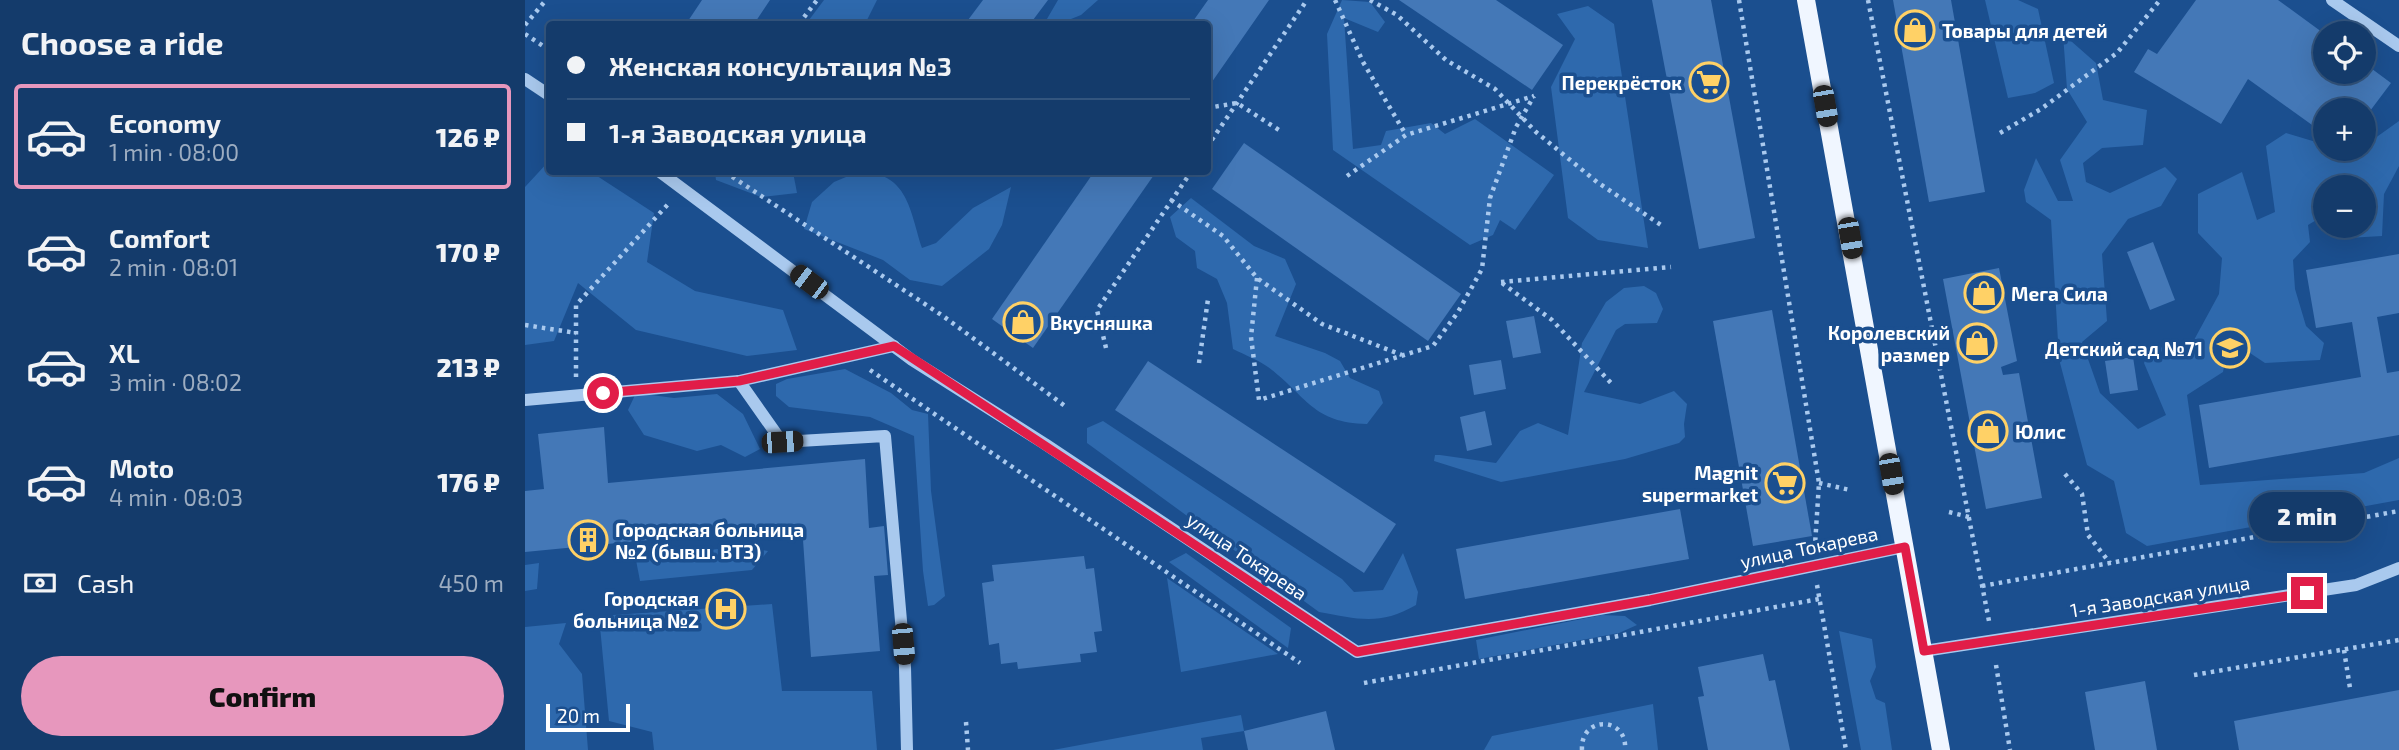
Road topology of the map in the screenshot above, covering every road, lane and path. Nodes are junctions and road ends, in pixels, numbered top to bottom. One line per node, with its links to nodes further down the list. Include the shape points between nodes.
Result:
1 (546, 0): 12 (path)
2 (817, 0): 11 (path)
3 (1307, 0): 18 (path)
4 (1335, 0): 24 (path, via 1363,62)
5 (1370, 0): 19 (path, via 1397,15 1446,60 1495,89)
6 (1739, 0): 49 (path)
7 (1806, 0): 54 (main road)
8 (1868, 0): 53 (path)
9 (2160, 0): 23 (path, via 2117,53)
10 (2332, 0): 14 (street)
11 (801, 21)
12 (525, 25)
13 (525, 34): 15 (path)
14 (2399, 46)
15 (546, 48)
16 (525, 79): 17 (street)
17 (546, 93)
18 (1237, 103): 20 (path); 22 (path); 25 (path)
19 (1508, 103): 21 (path); 21 (path, via 1534,96); 24 (path)
20 (1211, 107)
21 (1522, 117): 32 (path, via 1597,183); 40 (path, via 1490,198 1482,269 1433,346)
22 (1282, 132)
23 (2000, 133)
24 (1406, 135): 29 (path)
25 (1211, 141)
26 (664, 175): 38 (street, улица Токарева)
27 (730, 175): 47 (path, via 943,316)
28 (1189, 175): 30 (path)
29 (1347, 176)
30 (1171, 200): 34 (path, via 1223,236); 39 (path, via 1097,310)
31 (670, 202): 37 (path, via 576,305)
32 (1664, 227)
33 (1671, 267): 44 (path, via 1501,282 1552,320)
34 (1257, 278): 40 (path, via 1322,324); 40 (path, via 1251,337 1259,400)
35 (1208, 299): 42 (path)
36 (525, 325): 37 (path)
37 (576, 333): 45 (path)
38 (894, 346): 41 (street); 56 (street, улица Токарева, via 1357,652)
39 (1106, 348)
40 (1404, 355)
41 (849, 356): 43 (street); 64 (path)
42 (1199, 363)
43 (739, 381): 45 (street); 70 (street, via 782,442 885,436 905,667)
44 (1611, 383)
45 (576, 395): 46 (street)
46 (525, 400)
47 (1065, 406)
48 (2065, 474): 55 (path, via 2082,494 2088,535)
49 (1819, 483): 50 (path); 56 (path)
50 (1850, 490)
51 (2399, 511): 55 (path)
52 (1949, 512): 53 (path)
53 (1969, 517): 58 (path)
54 (1905, 547): 56 (street, улица Токарева); 63 (main road)
55 (2110, 563): 58 (path)
56 (1813, 566): 59 (path)
57 (2399, 568): 63 (street, 1-я Заводская улица, via 2356,585)
58 (1982, 586): 60 (path)
59 (1819, 599): 67 (path); 74 (path)
60 (1989, 625)
61 (2399, 640): 62 (path)
62 (2344, 650): 66 (path); 68 (path)
63 (1924, 651): 75 (main road)
64 (1300, 663)
65 (1996, 664): 76 (path)
66 (2194, 675)
67 (1364, 683)
68 (2350, 688)
69 (966, 722): 71 (path)
70 (907, 750)
71 (968, 750)
72 (1582, 750): 73 (path, via 1590,728 1607,724 1622,734)
73 (1625, 750)
74 (1846, 750)
75 (1941, 750)
76 (2010, 750)

